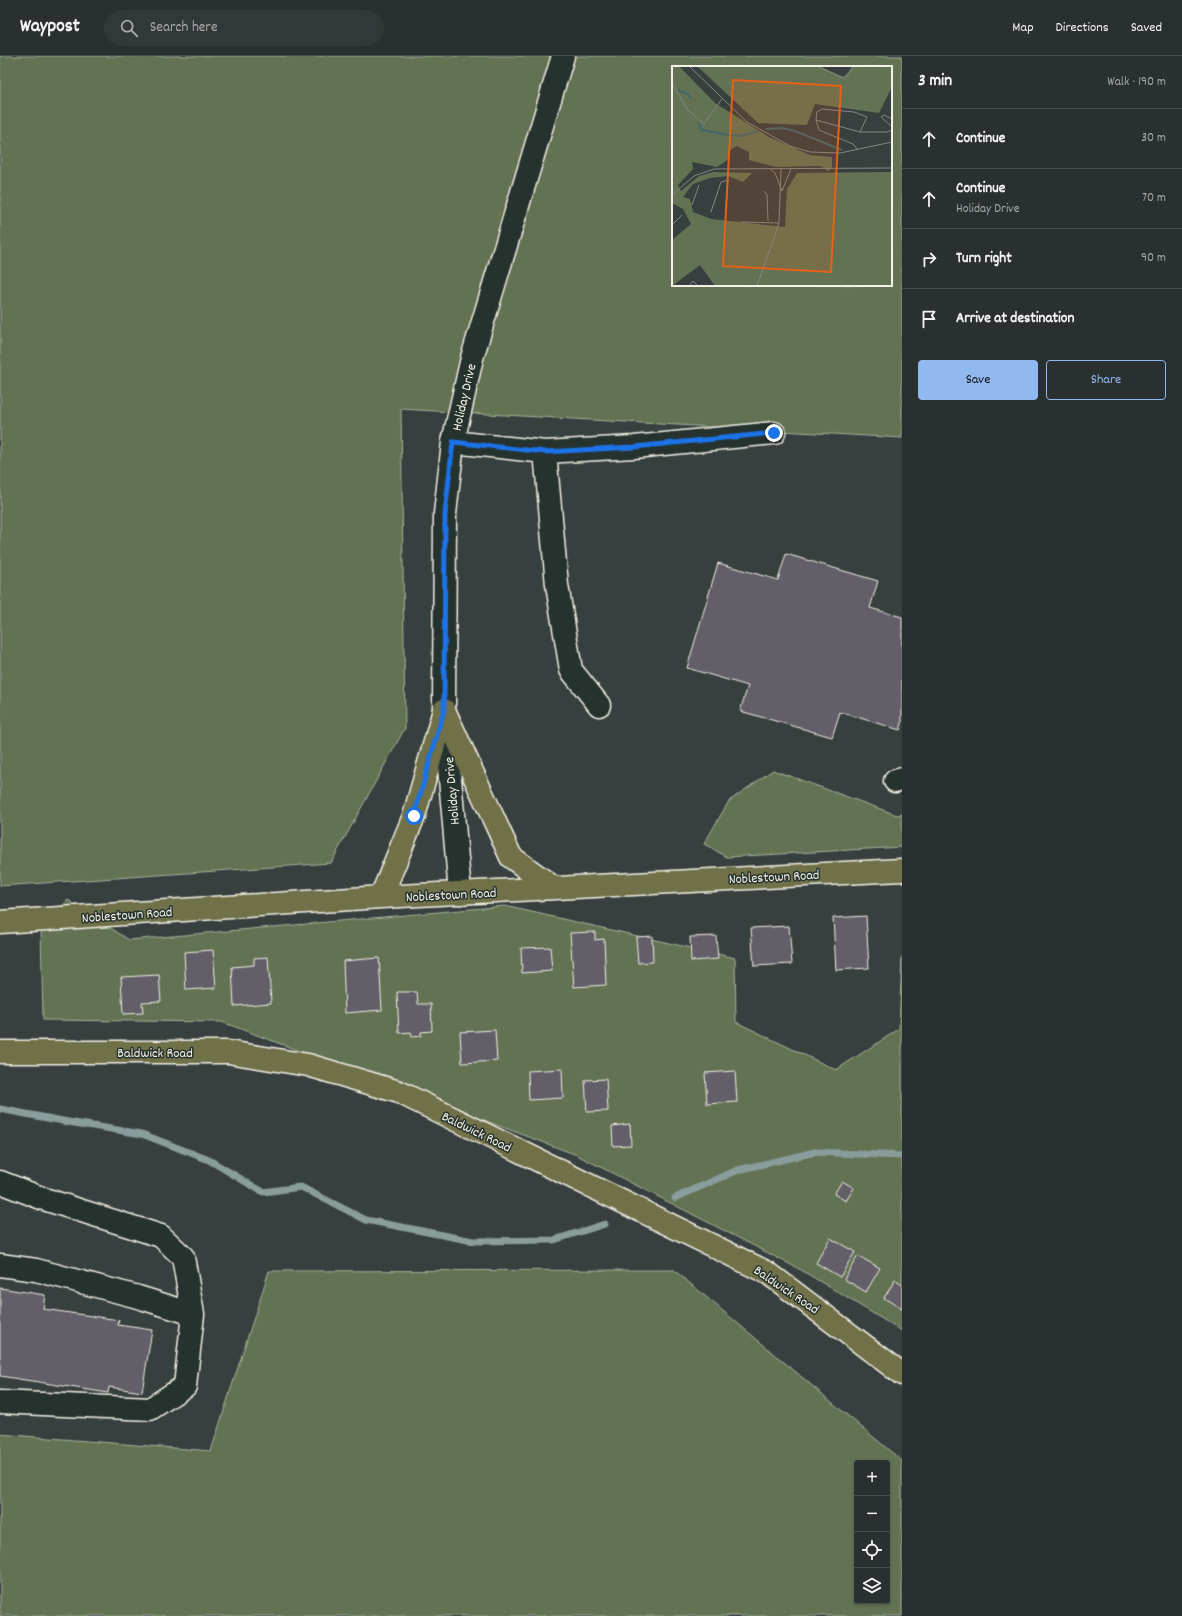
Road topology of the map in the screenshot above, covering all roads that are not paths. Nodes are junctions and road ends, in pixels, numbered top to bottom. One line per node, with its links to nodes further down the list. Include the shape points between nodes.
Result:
1 (563, 56): 3 (street, Holiday Drive, via 472,358)
2 (774, 433): 4 (street, via 634,447)
3 (453, 442): 4 (street); 6 (street, Holiday Drive, via 445,514)
4 (545, 452): 5 (street, via 557,585 571,670)
5 (599, 705)
6 (444, 710): 8 (main road, via 511,857); 9 (street, Holiday Drive); 10 (main road, via 414,816)
7 (902, 870): 8 (main road, Noblestown Road)
8 (554, 888): 9 (main road, Noblestown Road)
9 (460, 893): 10 (main road, Noblestown Road)
10 (381, 898): 11 (main road, Noblestown Road)
11 (0, 922)
12 (0, 1052): 16 (main road, Baldwick Road, via 228,1052 308,1065 399,1092 768,1273)
13 (0, 1182): 15 (street, via 44,1199 161,1236 183,1258)
14 (0, 1265): 15 (street, via 36,1270)
15 (193, 1314): 17 (street, via 185,1386 150,1409)
16 (902, 1374)
17 (0, 1402)

